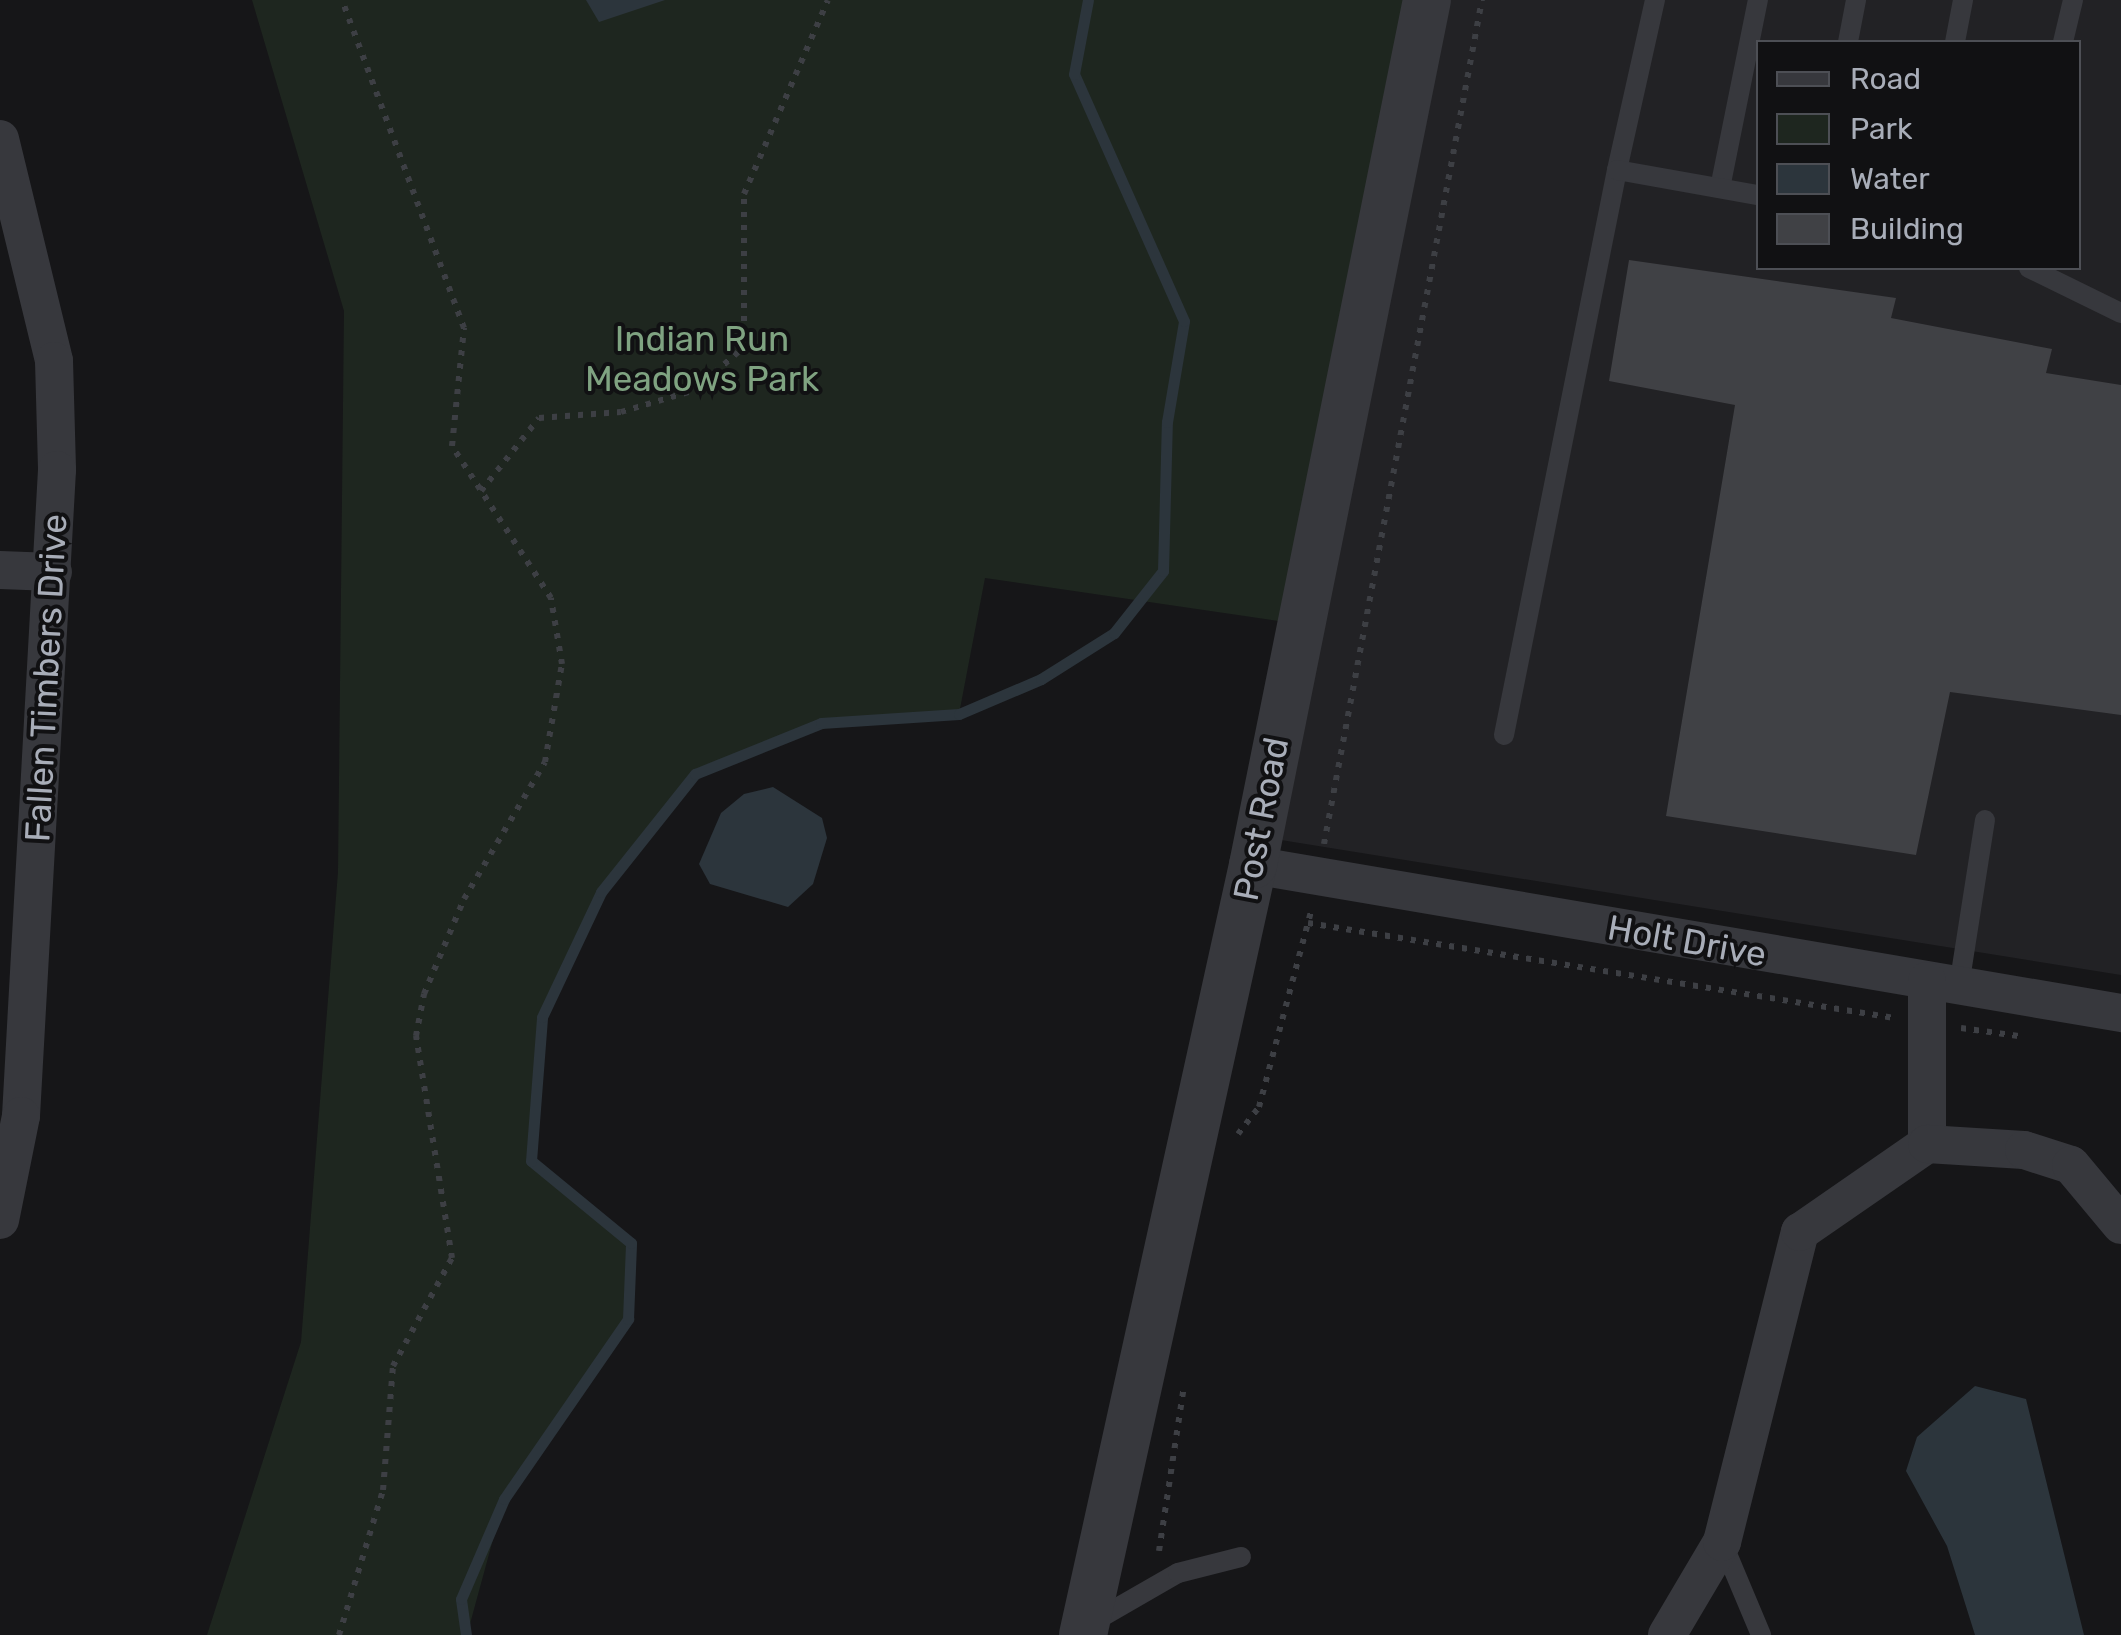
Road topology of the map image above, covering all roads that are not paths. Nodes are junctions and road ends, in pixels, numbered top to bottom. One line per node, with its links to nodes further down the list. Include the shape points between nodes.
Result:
1 (1427, 0): 20 (street, Post Road)
2 (1655, 0): 11 (lane)
3 (1758, 0): 12 (lane)
4 (1856, 0): 7 (lane)
5 (1963, 0): 8 (lane)
6 (2073, 0): 9 (lane)
7 (1848, 40)
8 (1955, 40)
9 (2063, 40)
10 (0, 139): 17 (street, Fallen Timbers Drive, via 54,361)
11 (1618, 170): 12 (lane); 18 (lane)
12 (1720, 188): 13 (lane)
13 (1756, 196)
14 (2033, 270): 15 (lane)
15 (2121, 313)
16 (0, 570): 17 (street)
17 (53, 572): 24 (street, Fallen Timbers Drive, via 20,1116)
18 (1504, 735)
19 (1985, 820): 21 (lane)
20 (1253, 865): 21 (street, Holt Drive); 28 (street, Post Road)
21 (1943, 984): 22 (street, Holt Drive); 23 (street, via 1927,1023)
22 (2121, 1014)
23 (1927, 1144): 25 (street, via 2024,1150 2071,1165); 26 (street, via 1800,1232)
24 (0, 1220)
25 (2121, 1225)
26 (1722, 1542): 29 (street); 30 (lane)
27 (1241, 1557): 28 (lane, via 1151,1587)
28 (1084, 1631)
29 (1666, 1635)
30 (1761, 1635)

